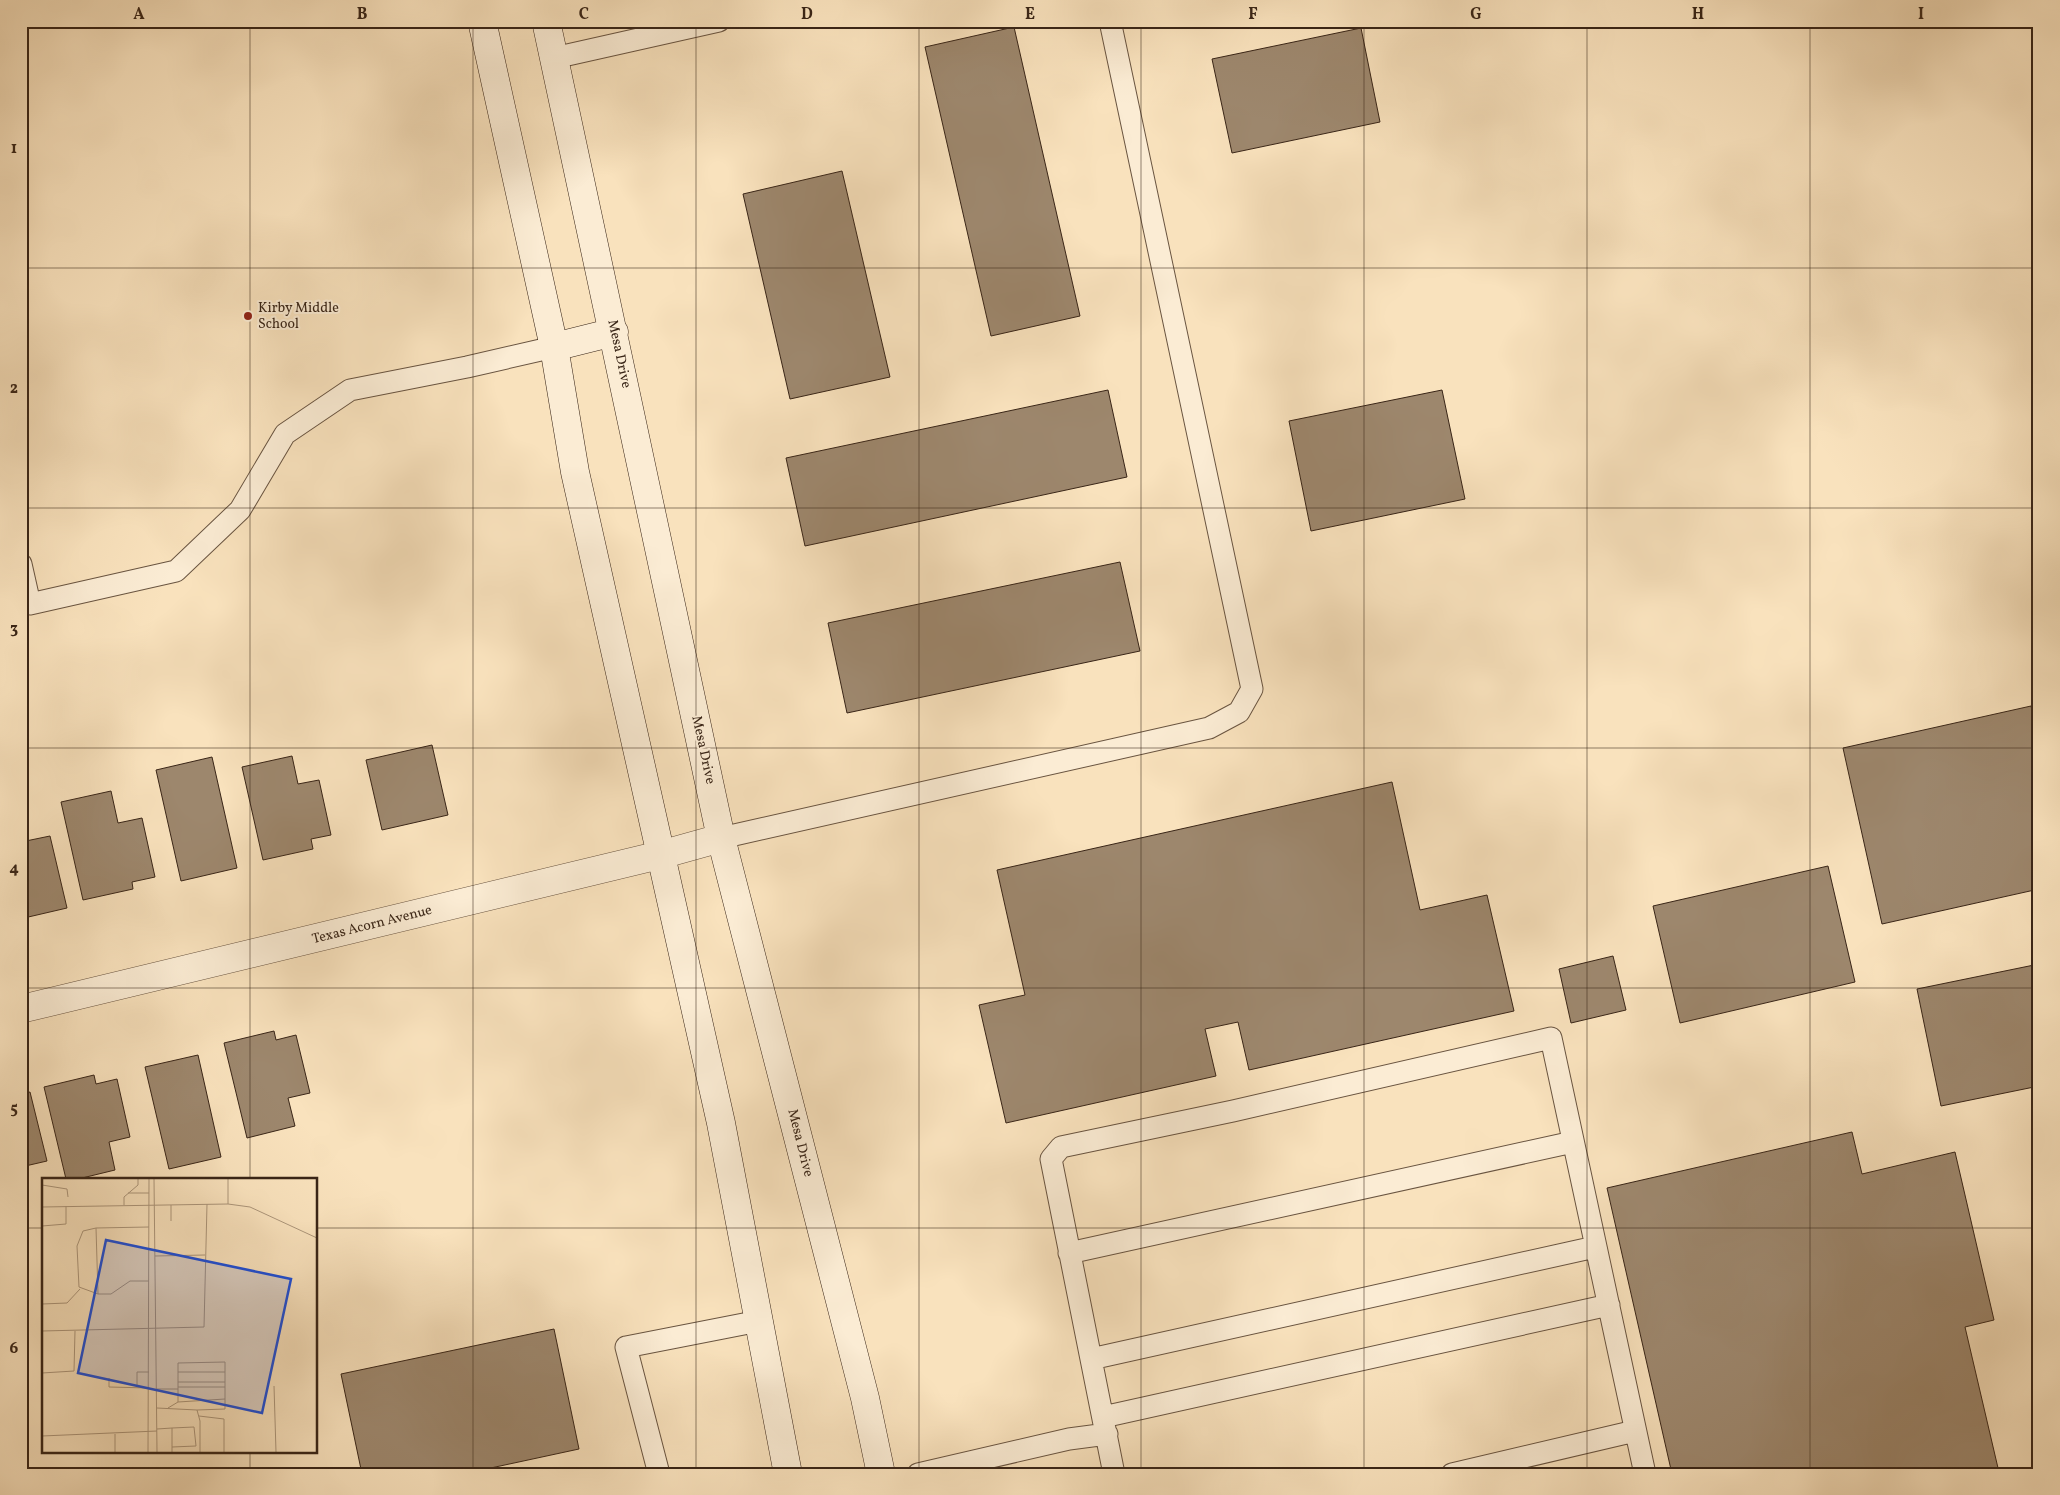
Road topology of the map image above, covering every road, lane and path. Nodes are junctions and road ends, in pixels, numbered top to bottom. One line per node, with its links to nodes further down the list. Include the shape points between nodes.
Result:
1 (482, 21): 7 (main road)
2 (546, 21): 5 (main road, Mesa Drive)
3 (720, 21): 5 (lane)
4 (1110, 21): 10 (lane, via 1252,689 1239,712 1209,728)
5 (554, 58): 6 (main road, Mesa Drive)
6 (614, 332): 7 (main road); 10 (main road, Mesa Drive)
7 (554, 346): 9 (lane, via 350,390 285,434 240,510 176,571); 11 (main road, via 575,472)
8 (21, 564): 9 (lane)
9 (26, 604)
10 (721, 838): 11 (main road, Texas Acorn Avenue); 23 (main road, Mesa Drive, via 865,1398)
11 (660, 855): 12 (main road, Texas Acorn Avenue); 17 (main road, via 721,1123)
12 (21, 1009)
13 (1573, 1142): 14 (lane); 15 (lane); 15 (lane, via 1550,1038 1243,1109 1061,1147 1051,1159)
14 (1595, 1247): 16 (lane); 18 (lane)
15 (1069, 1253): 18 (lane)
16 (1609, 1305): 19 (lane); 20 (lane)
17 (759, 1321): 21 (lane, via 626,1347); 22 (main road)
18 (1091, 1359): 19 (lane)
19 (1105, 1425): 24 (lane, via 1068,1439); 25 (lane)
20 (1635, 1430): 26 (lane); 27 (lane)
21 (659, 1474)
22 (788, 1474)
23 (881, 1474)
24 (918, 1474)
25 (1114, 1474)
26 (1452, 1474)
27 (1645, 1474)

